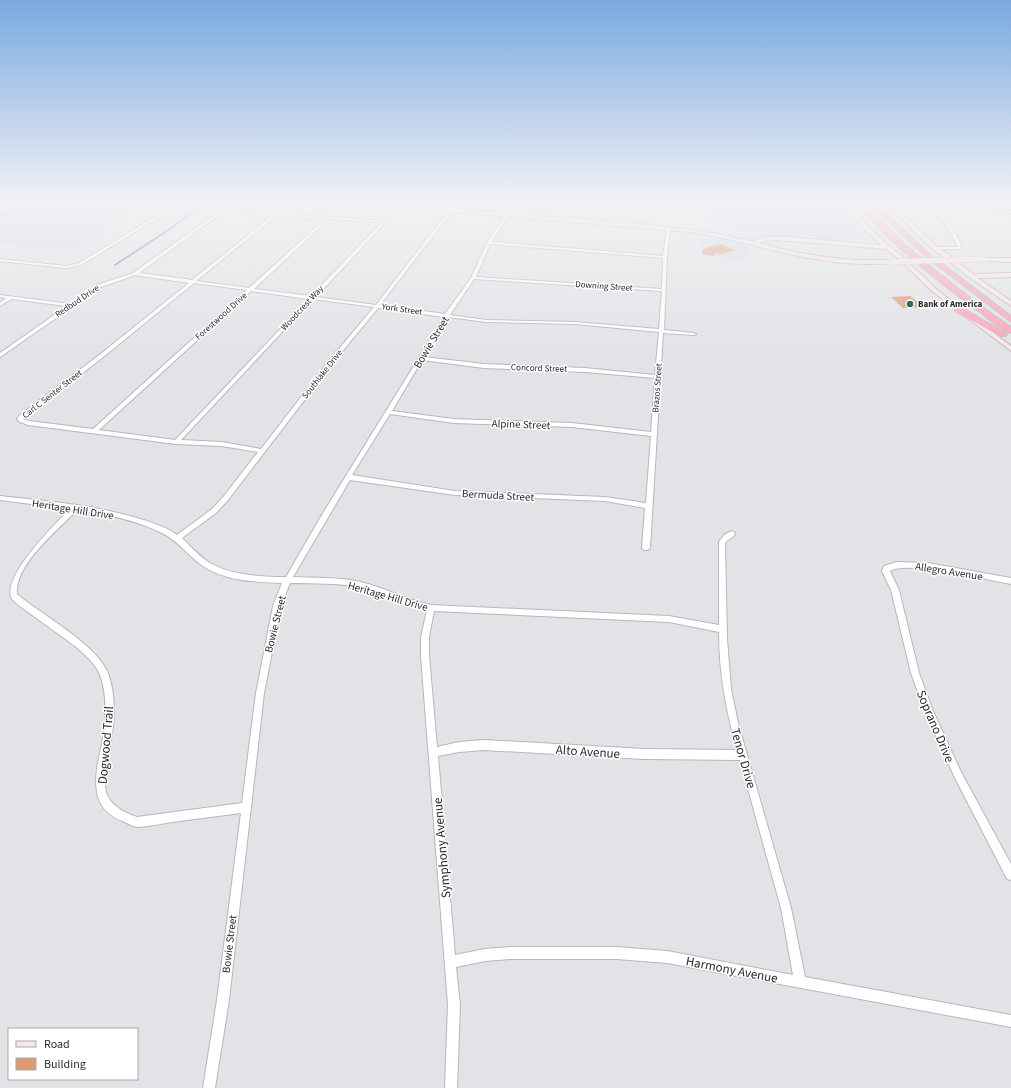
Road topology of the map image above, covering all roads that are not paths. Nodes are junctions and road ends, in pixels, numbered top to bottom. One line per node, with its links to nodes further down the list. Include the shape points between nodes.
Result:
1 (100, 252): 16 (street, via 80,264 66,267)
2 (166, 252): 18 (street, Redbud Drive)
3 (229, 252): 22 (street, Carl C Senter Street)
4 (292, 252): 23 (street, Forestwood Drive)
5 (356, 252): 27 (street, Woodcrest Way)
6 (419, 252): 31 (street, Southlake Drive)
7 (485, 252): 21 (street, Bowie Street)
8 (599, 252): 15 (street)
9 (666, 252): 15 (street, Brazos Street)
10 (789, 252): 17 (main road, bridge, via 820,260 852,263)
11 (892, 252): 32 (main road)
12 (909, 252): 36 (highway)
13 (924, 252): 34 (highway)
14 (940, 252): 20 (main road)
15 (665, 257): 24 (street, Brazos Street)
16 (0, 260)
17 (1011, 260)
18 (135, 274): 22 (street, York Street); 30 (street, Redbud Drive, via 99,286)
19 (1011, 275): 20 (main road)
20 (971, 276): 28 (main road)
21 (473, 278): 24 (street, Downing Street); 33 (street, Bowie Street)
22 (193, 281): 23 (street, York Street); 44 (street, Carl C Senter Street, via 20,419 28,423)
23 (251, 289): 27 (street, York Street); 44 (street, Forestwood Drive)
24 (664, 290): 35 (street, Brazos Street)
25 (0, 296): 26 (street)
26 (11, 297): 29 (street); 30 (street)
27 (313, 297): 31 (street, York Street); 46 (street, Woodcrest Way)
28 (1011, 304)
29 (0, 305)
30 (71, 305): 40 (street, Redbud Drive)
31 (377, 306): 33 (street, York Street); 47 (street, Southlake Drive)
32 (958, 309): 38 (highway); 39 (main road)
33 (447, 315): 35 (street, York Street, via 499,322 575,323); 41 (street, Bowie Street)
34 (1011, 320)
35 (661, 330): 37 (street, York Street); 42 (street, Brazos Street)
36 (1011, 331)
37 (694, 334)
38 (1011, 338)
39 (1011, 349)
40 (0, 355)
41 (421, 358): 42 (street, Concord Street, via 484,366 585,370); 43 (street, Bowie Street)
42 (658, 377): 45 (street, Brazos Street)
43 (389, 412): 45 (street, Alpine Street, via 454,421 572,425); 48 (street, Bowie Street)
44 (94, 432): 46 (street, Carl C Senter Street)
45 (654, 434): 50 (street, Brazos Street)
46 (176, 442): 47 (street, Carl C Senter Street, via 222,444)
47 (262, 451): 53 (street, Southlake Drive, via 214,511)
48 (348, 477): 50 (street, Bermuda Street, via 455,493 605,499); 56 (street, Bowie Street)
49 (0, 498): 51 (street, Heritage Hill Drive)
50 (648, 506): 54 (street, Brazos Street)
51 (75, 508): 53 (street, Heritage Hill Drive, via 138,520); 62 (street, Dogwood Trail, via 32,552 18,572 13,584 14,596 83,649 97,662 103,673 110,709 99,782 109,808 123,818 137,822)
52 (732, 534): 59 (street, Tenor Drive, via 722,542)
53 (177, 538): 56 (street, Heritage Hill Drive, via 200,560 214,569 234,575)
54 (646, 548)
55 (887, 568): 57 (street, Allegro Avenue, via 924,566); 63 (street, Soprano Drive, via 895,590 915,672 929,712 954,768)
56 (287, 581): 58 (street, Heritage Hill Drive, via 351,584 413,605); 62 (street, Bowie Street, via 276,606 266,658)
57 (1011, 581)
58 (431, 608): 59 (street, Heritage Hill Drive, via 669,619); 60 (street, Symphony Avenue, via 425,646)
59 (722, 629): 61 (street, Tenor Drive, via 727,689)
60 (433, 752): 61 (street, Alto Avenue, via 484,745 641,755); 64 (street, Symphony Avenue)
61 (743, 755): 65 (street, Tenor Drive, via 786,908)
62 (246, 808): 67 (street, Bowie Street, via 223,1000)
63 (1011, 875)
64 (451, 962): 65 (street, Harmony Avenue, via 510,953 617,953 668,957); 68 (street, Symphony Avenue, via 454,1022)
65 (800, 982): 66 (street, Harmony Avenue)
66 (1011, 1021)
67 (209, 1088)
68 (451, 1088)

